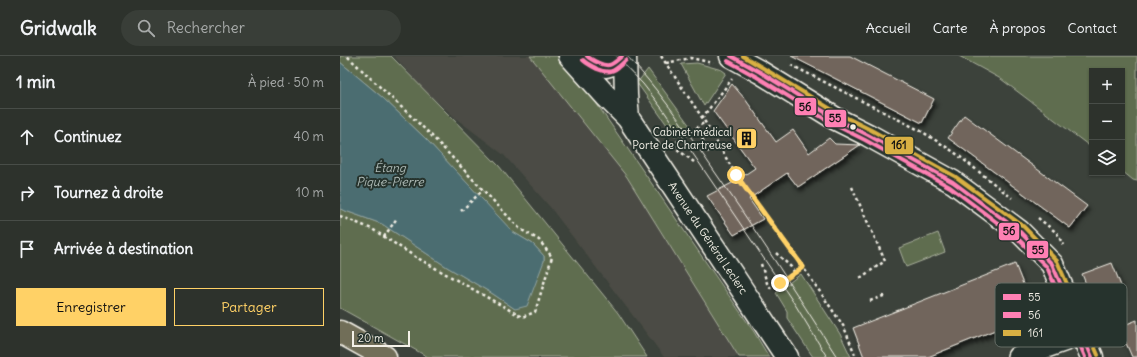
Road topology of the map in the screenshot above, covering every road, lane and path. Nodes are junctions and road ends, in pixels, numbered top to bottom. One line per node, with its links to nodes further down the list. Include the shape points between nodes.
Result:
1 (347, 56): 17 (path, via 429,132)
2 (570, 56): 9 (main road, Avenue du Général Leclerc)
3 (587, 56): 5 (main road, via 606,66)
4 (661, 56): 7 (path)
5 (620, 58): 9 (main road, via 607,79); 10 (main road, Avenue du Général Leclerc)
6 (726, 60): 7 (path, via 691,58); 27 (main road, via 760,72 836,119 953,182 1020,231 1052,264)
7 (666, 63): 11 (path)
8 (732, 78): 11 (path)
9 (606, 96): 10 (main road, Avenue du Général Leclerc)
10 (628, 118): 34 (main road, Avenue du Général Leclerc)
11 (702, 118): 12 (path)
12 (705, 122): 13 (path); 24 (path, via 736,175)
13 (697, 128): 14 (path); 15 (path, via 674,144)
14 (709, 153)
15 (694, 162)
16 (852, 187): 26 (path, via 885,261)
17 (483, 190): 18 (path); 21 (path, via 520,229 539,240 552,256 535,312 522,317)
18 (461, 211)
19 (340, 216): 21 (path, via 372,229)
20 (397, 218): 21 (path)
21 (384, 237)
22 (776, 253): 25 (path)
23 (761, 264): 25 (path, via 771,288)
24 (803, 267): 25 (path); 35 (path, via 844,328)
25 (795, 273)
26 (860, 278)
27 (1060, 283)
28 (886, 295): 29 (path)
29 (870, 301)
30 (340, 332): 33 (highway)
31 (1046, 347): 36 (street)
32 (1088, 347): 37 (main road)
33 (385, 357)
34 (787, 357)
35 (856, 357)
36 (1018, 357)
37 (1092, 357)

